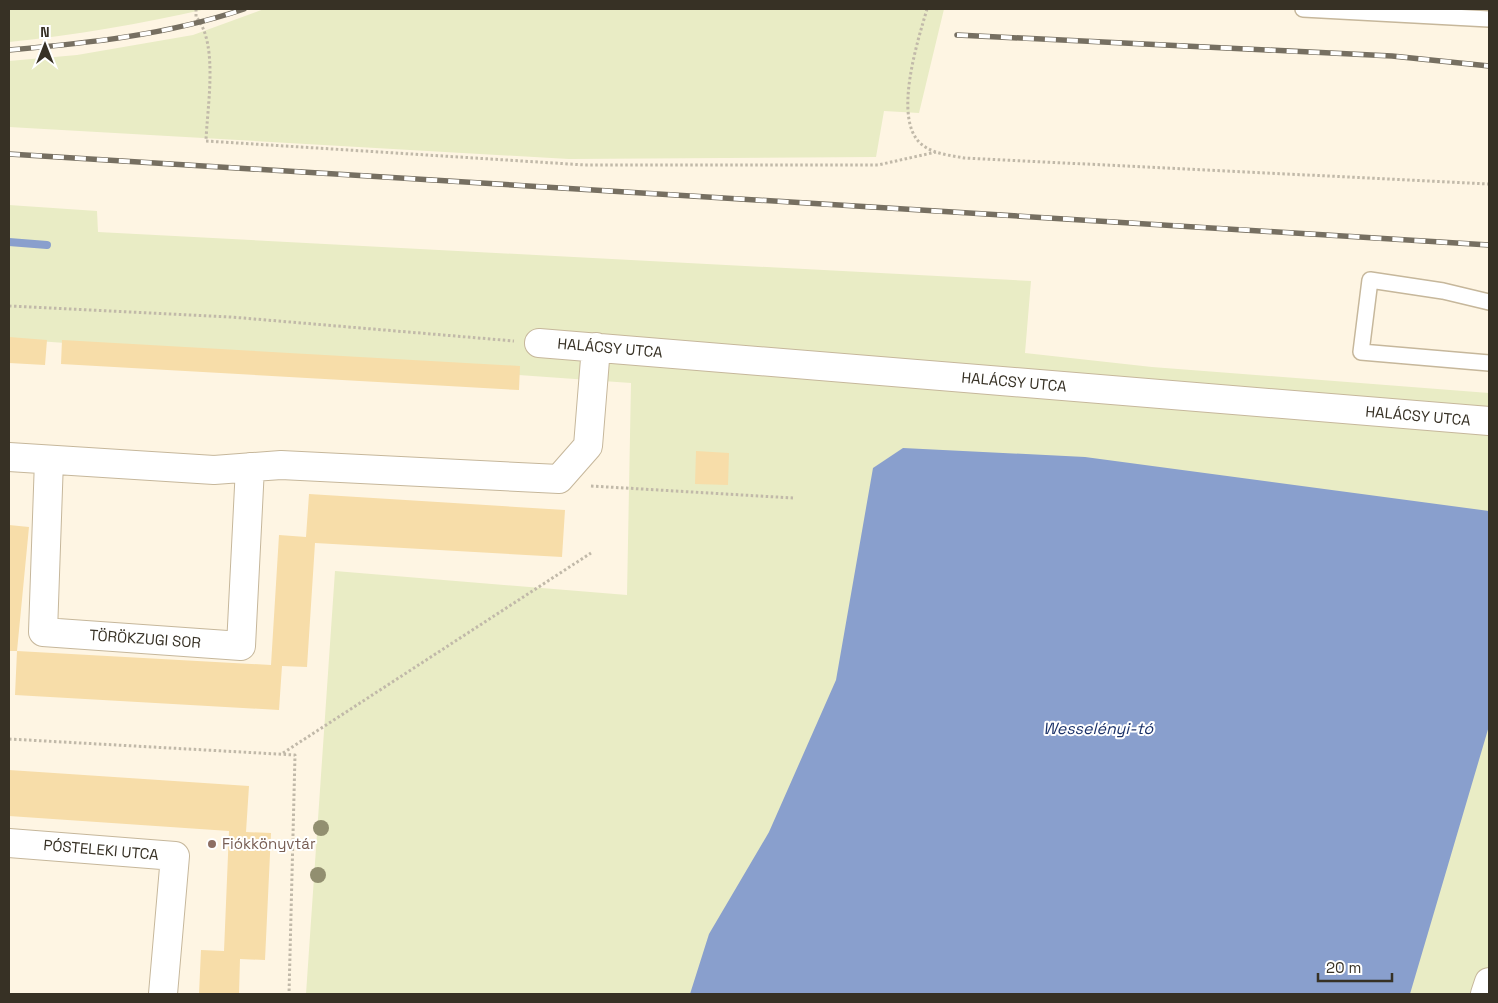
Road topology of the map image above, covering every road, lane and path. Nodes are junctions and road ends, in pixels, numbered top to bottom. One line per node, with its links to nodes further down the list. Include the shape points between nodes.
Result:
1 (196, 9): 5 (path, via 209,49 206,142 585,165 878,165)
2 (926, 9): 5 (path, via 913,59 909,120 912,134 921,144)
3 (1303, 9): 4 (lane)
4 (1489, 19)
5 (936, 152): 6 (path, via 964,158)
6 (1489, 184)
7 (1489, 302): 11 (lane, via 1370,280 1361,352)
8 (9, 306): 9 (path, via 231,317)
9 (538, 343): 10 (street, HALÁCSY UTCA)
10 (596, 347): 12 (street, HALÁCSY UTCA); 15 (street, via 588,446 558,479 281,465)
11 (1489, 363)
12 (1489, 422)
13 (9, 457): 14 (street)
14 (48, 460): 15 (street, via 214,470); 15 (street, TÖRÖKZUGI SOR, via 43,632 241,646)
15 (250, 467)
16 (592, 486): 17 (path)
17 (793, 498)
18 (591, 553): 20 (path)
19 (9, 739): 20 (path)
20 (282, 754): 24 (path, via 295,754)
21 (9, 843): 23 (street, PÓSTELEKI UTCA, via 175,856)
22 (1489, 982): 25 (street)
23 (163, 994)
24 (289, 994)
25 (1485, 994)

